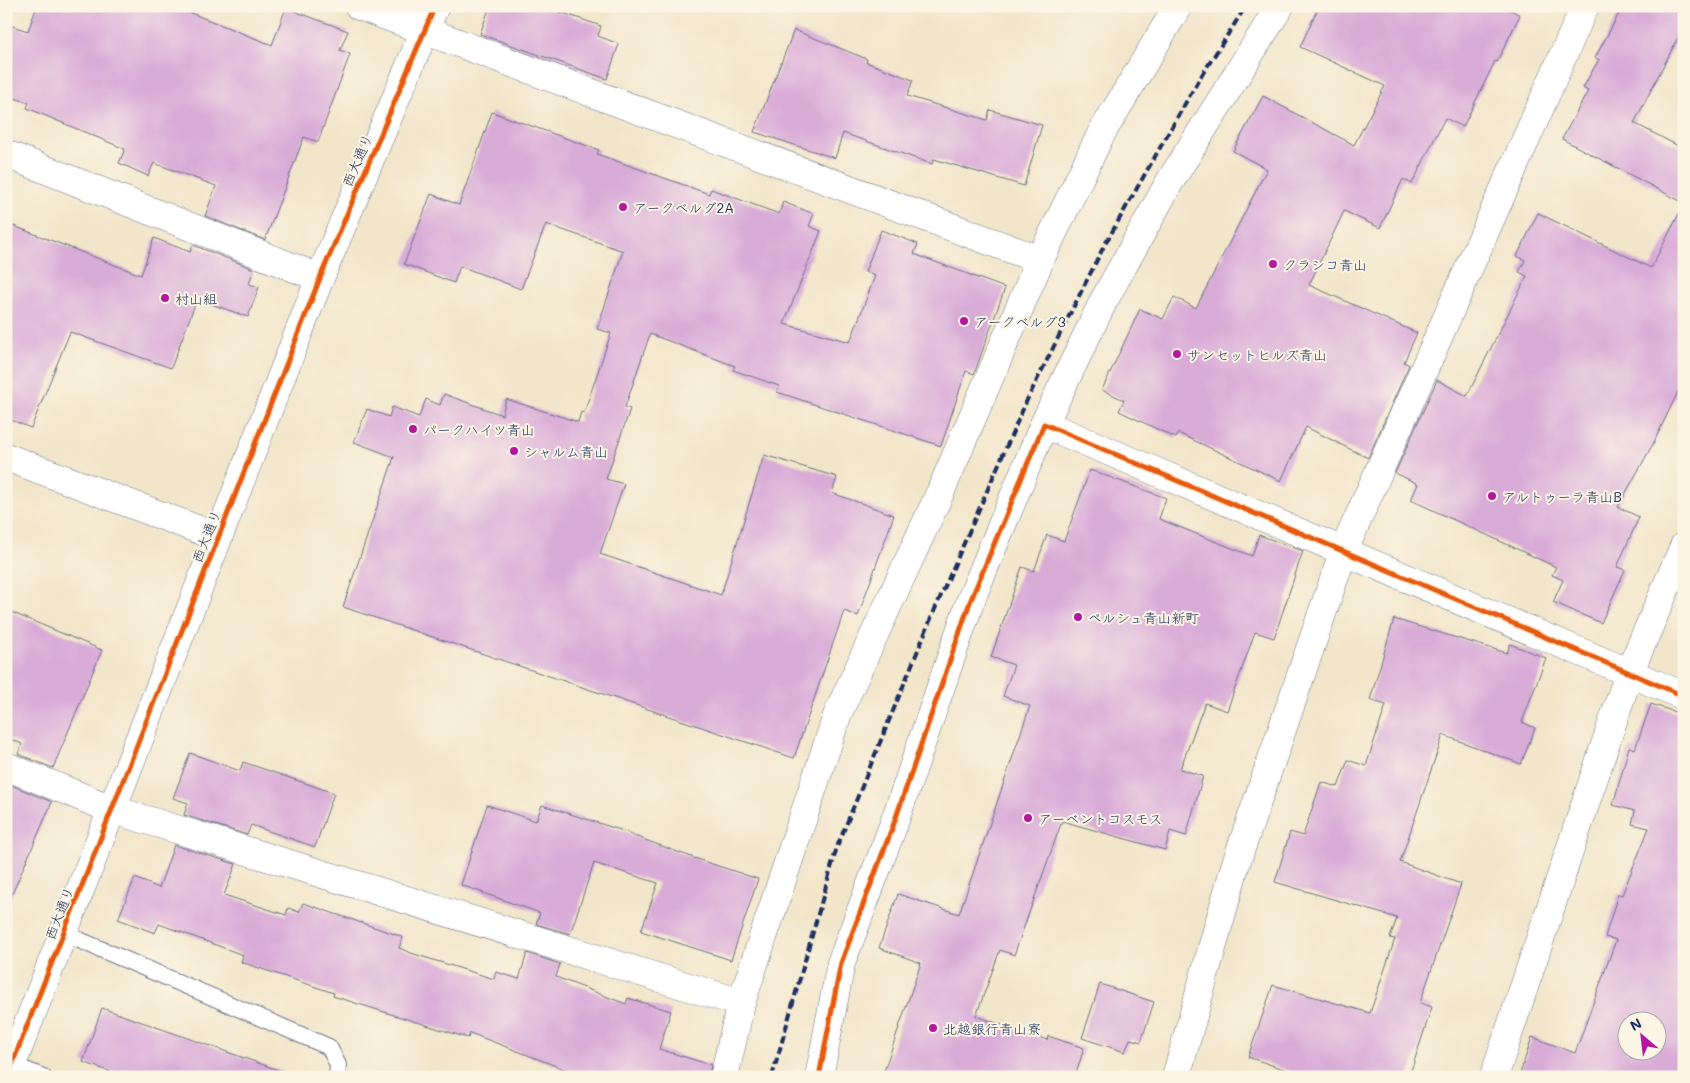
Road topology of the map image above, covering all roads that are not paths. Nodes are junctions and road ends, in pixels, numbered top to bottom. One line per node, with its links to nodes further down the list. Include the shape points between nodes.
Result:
1 (359, 6): 6 (street)
2 (435, 6): 6 (street, 西大通り)
3 (1178, 6): 8 (street, via 1101,134)
4 (1280, 6): 10 (street, via 1165,191 1103,302)
5 (1585, 6): 14 (street)
6 (424, 32): 8 (street); 9 (street, 西大通り)
7 (6, 154): 9 (street)
8 (1040, 260): 20 (street, via 940,493 838,713)
9 (320, 278): 12 (street, 西大通り)
10 (1044, 424): 14 (street); 25 (street, via 970,602 842,963)
11 (6, 457): 12 (street)
12 (218, 537): 18 (street, 西大通り)
13 (1684, 546): 15 (street)
14 (1344, 550): 15 (street); 26 (street, via 1235,866)
15 (1629, 673): 16 (street); 27 (street)
16 (1684, 696)
17 (6, 766): 18 (street)
18 (111, 809): 19 (street, 西大通り); 20 (street)
19 (63, 933): 21 (street, 西大通り); 23 (lane, via 329,1047 338,1066)
20 (742, 1003): 24 (street)
21 (9, 1071): 22 (lane)
22 (43, 1077)
23 (336, 1077)
24 (724, 1077)
25 (819, 1077)
26 (1176, 1077)
27 (1494, 1077)

